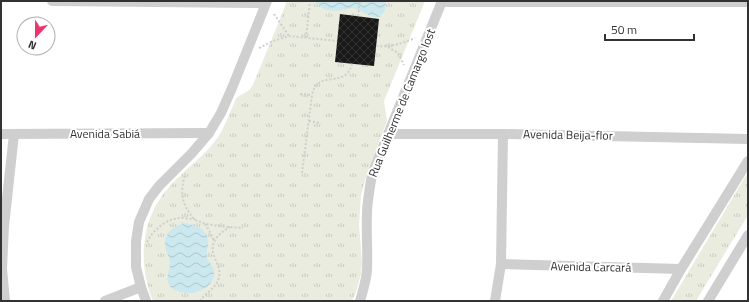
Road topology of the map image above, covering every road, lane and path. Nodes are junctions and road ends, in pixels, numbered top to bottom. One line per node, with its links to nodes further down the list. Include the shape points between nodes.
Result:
1 (52, 1): 4 (street)
2 (310, 1): 10 (path)
3 (360, 1): 7 (path)
4 (266, 2): 9 (path); 14 (street)
5 (442, 2): 6 (street); 8 (street, Rua Guilherme de Camargo Iost)
6 (748, 2)
7 (358, 16)
8 (431, 29): 13 (path, via 418,37); 16 (street, Rua Guilherme de Camargo Iost)
9 (289, 36): 10 (path); 14 (path, via 257,49)
10 (306, 38): 11 (path)
11 (337, 41)
12 (376, 46): 13 (path)
13 (388, 47): 16 (path, via 398,54 408,70)
14 (244, 60): 21 (street, via 221,113)
15 (352, 64): 18 (path, via 347,75 318,83)
16 (410, 79): 24 (street, Rua Guilherme de Camargo Iost)
17 (300, 94): 18 (path)
18 (312, 95): 19 (path)
19 (308, 122): 20 (path); 28 (path)
20 (321, 123)
21 (209, 133): 23 (street, Avenida Sabiá); 39 (street, via 149,199 139,222 136,241 136,267)
22 (1, 134): 23 (street, Avenida Sabiá)
23 (14, 134): 40 (street, via 4,226 2,269)
24 (388, 134): 25 (street, Avenida Beija-flor); 44 (street, Rua Guilherme de Camargo Iost, via 372,174 368,197 367,271)
25 (503, 134): 26 (street, Avenida Beija-flor); 37 (street)
26 (748, 139)
27 (748, 161): 38 (street)
28 (302, 173)
29 (185, 174): 30 (path, via 182,192 184,204)
30 (195, 220): 31 (path); 36 (path, via 182,218 169,221 158,228)
31 (205, 224): 32 (path); 35 (path)
32 (230, 227): 33 (path); 35 (path, via 222,231)
33 (242, 228)
34 (748, 234): 47 (street)
35 (214, 241): 43 (path, via 212,248 220,273 219,279)
36 (147, 244)
37 (501, 264): 38 (street, Avenida Carcará); 45 (street)
38 (681, 269): 46 (street)
39 (141, 287): 41 (street); 42 (street)
40 (5, 301)
41 (105, 301)
42 (146, 301)
43 (200, 301)
44 (360, 301)
45 (494, 301)
46 (663, 301)
47 (708, 301)

